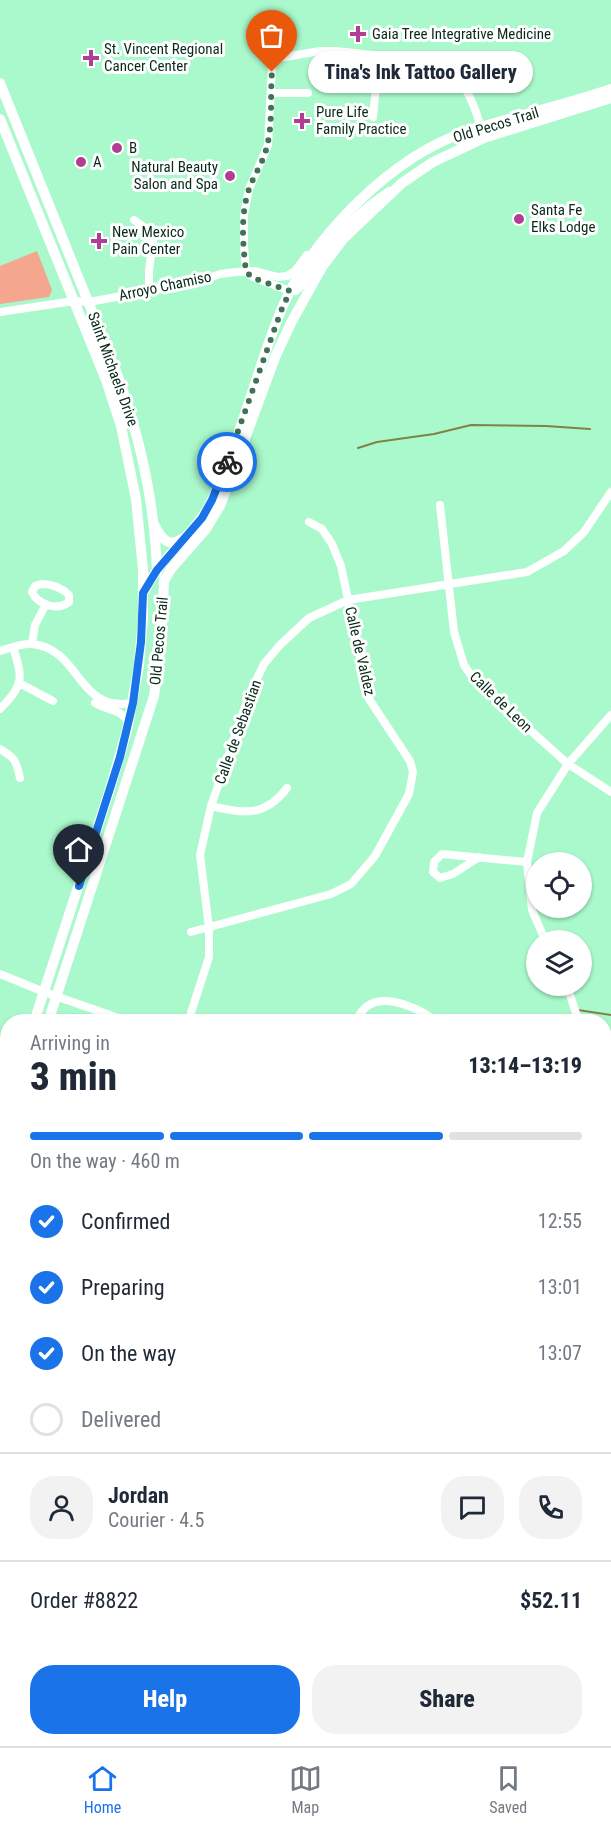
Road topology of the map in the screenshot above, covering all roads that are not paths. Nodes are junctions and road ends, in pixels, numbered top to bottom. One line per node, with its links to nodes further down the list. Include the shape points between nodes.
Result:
1 (379, 55): 4 (street, via 327,51 279,58 272,66); 7 (street); 9 (street, via 429,61 452,73 466,88)
2 (0, 83): 17 (main road, Saint Michaels Drive)
3 (611, 89): 9 (main road, Old Pecos Trail)
4 (271, 93): 5 (street); 13 (street, via 268,145 249,189 244,215)
5 (308, 93)
6 (611, 98): 9 (main road, Old Pecos Trail)
7 (373, 117)
8 (0, 119): 16 (main road, Saint Michaels Drive)
9 (482, 133): 10 (main road, Old Pecos Trail); 11 (main road, Old Pecos Trail, via 459,135 418,155)
10 (402, 183): 15 (street, via 350,222 300,287); 39 (main road, Old Pecos Trail, via 344,238 322,267 276,355 225,497 206,529 164,581 159,666 154,696)
11 (363, 197): 13 (street, Arroyo Chamiso, via 333,221 291,274 278,277); 15 (main road, Old Pecos Trail, via 325,238)
12 (134, 220): 14 (street, via 154,234)
13 (246, 272): 14 (street, Arroyo Chamiso, via 219,274); 15 (street)
14 (149, 291): 17 (street, Arroyo Chamiso)
15 (290, 291): 23 (main road, Old Pecos Trail, via 218,486)
16 (74, 302): 17 (street, Arroyo Chamiso); 18 (street, Arroyo Chamiso); 26 (main road, Saint Michaels Drive, via 121,426 136,499)
17 (88, 302): 21 (main road, Saint Michaels Drive, via 130,408)
18 (0, 312)
19 (611, 492): 25 (street, Calle de Sebastian, via 584,532 564,551 527,572)
20 (440, 505): 25 (street, Calle de Leon)
21 (152, 519): 23 (main road, via 160,537 170,543 179,541); 24 (main road, Saint Michaels Drive)
22 (309, 522): 27 (street, Calle de Valdez, via 322,529 332,544 342,566)
23 (194, 528): 24 (main road, Old Pecos Trail)
24 (157, 570): 26 (main road, Old Pecos Trail); 39 (main road, Saint Michaels Drive, via 154,644)
25 (449, 585): 27 (street, Calle de Sebastian); 41 (street, Calle de Leon, via 454,633 464,665 474,680)
26 (143, 593): 35 (main road, Old Pecos Trail)
27 (348, 600): 46 (street, Calle de Sebastian, via 309,618 264,664); 50 (street, Calle de Valdez, via 369,699 410,761 413,772 409,794 375,856 351,884 332,894)
28 (46, 604): 29 (street, via 35,625)
29 (33, 644): 30 (street); 32 (street, via 60,656)
30 (13, 647): 31 (street); 33 (street)
31 (0, 651)
32 (82, 682): 35 (street, via 103,702); 38 (street, via 92,701 121,713)
33 (19, 683): 34 (street); 36 (street)
34 (53, 701)
35 (133, 703): 38 (main road, Old Pecos Trail); 42 (main road, via 139,714)
36 (0, 709)
37 (611, 715): 41 (street)
38 (129, 723): 53 (main road, Old Pecos Trail)
39 (138, 740): 42 (main road, Old Pecos Trail)
40 (0, 749): 43 (street, via 15,760)
41 (568, 764): 45 (street, Calle de Leon); 47 (street, via 537,813)
42 (129, 776): 54 (main road, Old Pecos Trail)
43 (20, 778)
44 (287, 788): 46 (street, via 278,799 255,811 233,812)
45 (611, 792)
46 (211, 806): 50 (street, Calle de Sebastian, via 201,855)
47 (529, 852)
48 (479, 857): 48 (street, via 449,876 440,878 434,872 434,862 442,854); 49 (street)
49 (526, 862)
50 (209, 927): 51 (street, Calle de Valdez); 59 (street, Calle de Sebastian, via 209,957)
51 (191, 932)
52 (0, 974): 53 (street)
53 (44, 992): 54 (street); 56 (main road, Old Pecos Trail)
54 (56, 996): 57 (main road, Old Pecos Trail); 58 (street)
55 (570, 996): 62 (street)
56 (37, 1014)
57 (50, 1014)
58 (107, 1014)
59 (191, 1014)
60 (361, 1014): 61 (street, via 369,1005 384,1000 403,1003)
61 (423, 1014)
62 (576, 1014)

